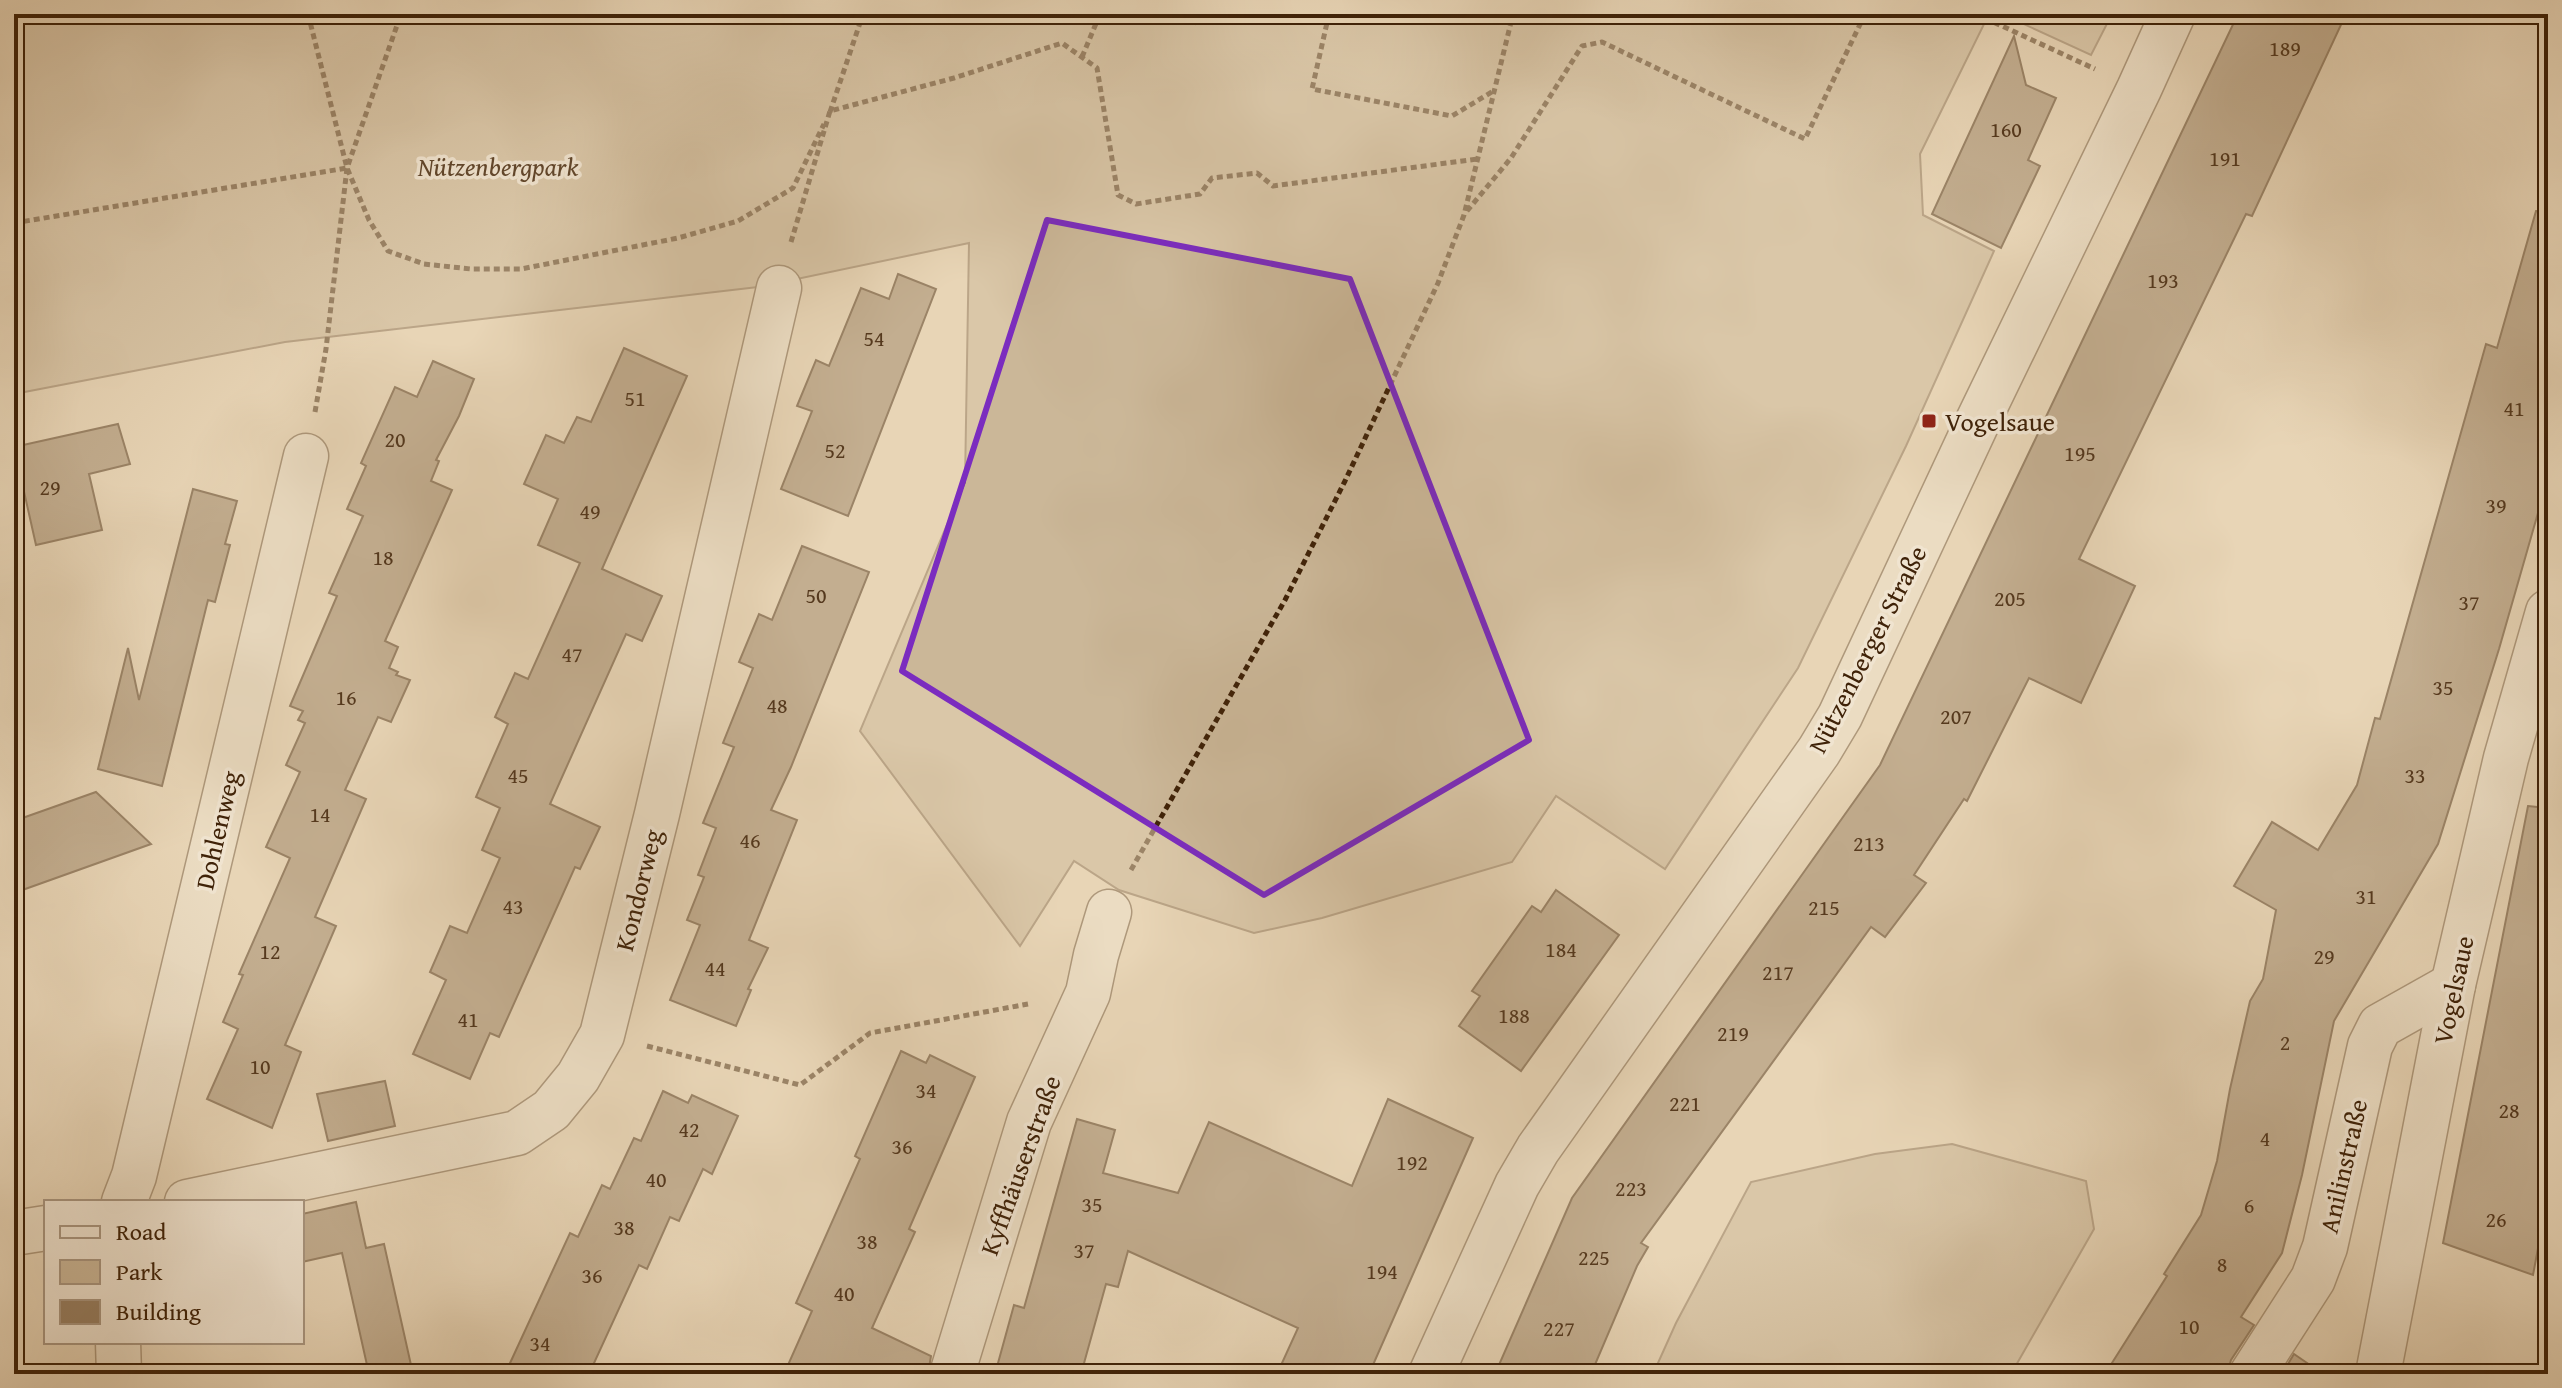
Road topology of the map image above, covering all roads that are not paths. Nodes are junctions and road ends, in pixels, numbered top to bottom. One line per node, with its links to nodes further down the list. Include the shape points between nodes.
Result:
1 (2173, 14): 14 (street, Nützenberger Straße, via 1840,716 1538,1149)
2 (783, 271): 8 (street, Kondorweg, via 602,1035 578,1077 551,1110 517,1133)
3 (306, 456): 7 (street, Dohlenweg)
4 (2548, 612): 6 (street, Vogelsaue, via 2506,758)
5 (1109, 912): 13 (street, Kyffhäuserstraße, via 1088,993 1029,1122)
6 (2453, 985): 15 (street, Anilinstraße, via 2380,1026 2370,1046 2325,1247 2313,1279); 16 (street, Vogelsaue)
7 (125, 1200)
8 (197, 1200)
9 (44, 1228): 10 (street)
10 (14, 1233)
11 (118, 1344): 12 (street)
12 (119, 1374)
13 (952, 1374)
14 (1431, 1374)
15 (2252, 1374)
16 (2378, 1374)

